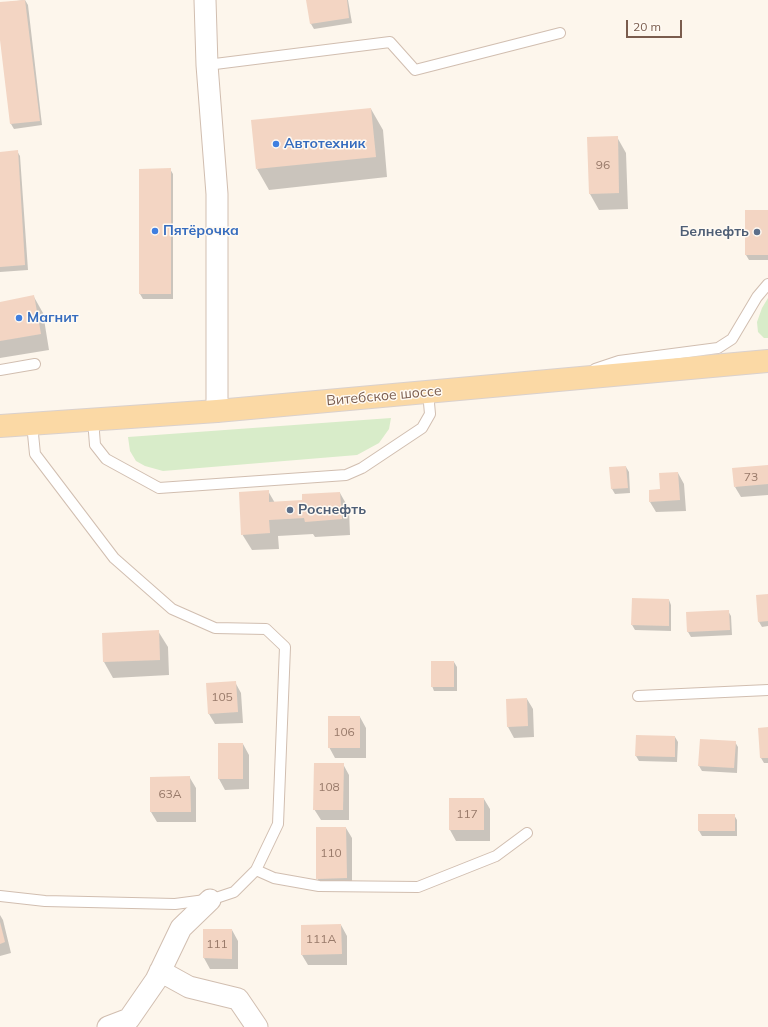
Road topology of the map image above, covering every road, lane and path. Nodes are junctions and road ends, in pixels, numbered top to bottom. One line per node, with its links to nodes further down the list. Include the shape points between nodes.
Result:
1 (204, 0): 3 (street)
2 (560, 33): 3 (lane, via 415,70 390,42)
3 (207, 65): 10 (street, via 217,194)
4 (768, 284): 8 (lane, via 757,297 732,339 718,348 620,361)
5 (768, 361): 8 (main road, Витебское шоссе)
6 (35, 364): 7 (lane)
7 (0, 370)
8 (567, 378): 9 (main road, Витебское шоссе)
9 (428, 392): 10 (main road, Витебское шоссе); 11 (lane, via 430,414 422,428 362,468 346,475 159,488 106,459 95,445)
10 (217, 411): 11 (main road, Витебское шоссе)
11 (93, 419): 12 (main road, Витебское шоссе)
12 (32, 424): 13 (main road, Витебское шоссе); 17 (lane, via 35,454 114,558 172,609 215,628 266,629 285,648 278,824)
13 (0, 426)
14 (768, 690): 15 (lane)
15 (638, 696)
16 (527, 833): 17 (lane, via 496,856 418,887 319,886 274,878)
17 (256, 870): 19 (lane, via 234,892)
18 (0, 896): 19 (lane, via 45,901 175,904)
19 (210, 900): 20 (street, via 181,928)
20 (160, 971): 21 (street, via 129,1019); 22 (street, via 189,987 238,999)
21 (108, 1027)
22 (256, 1027)

